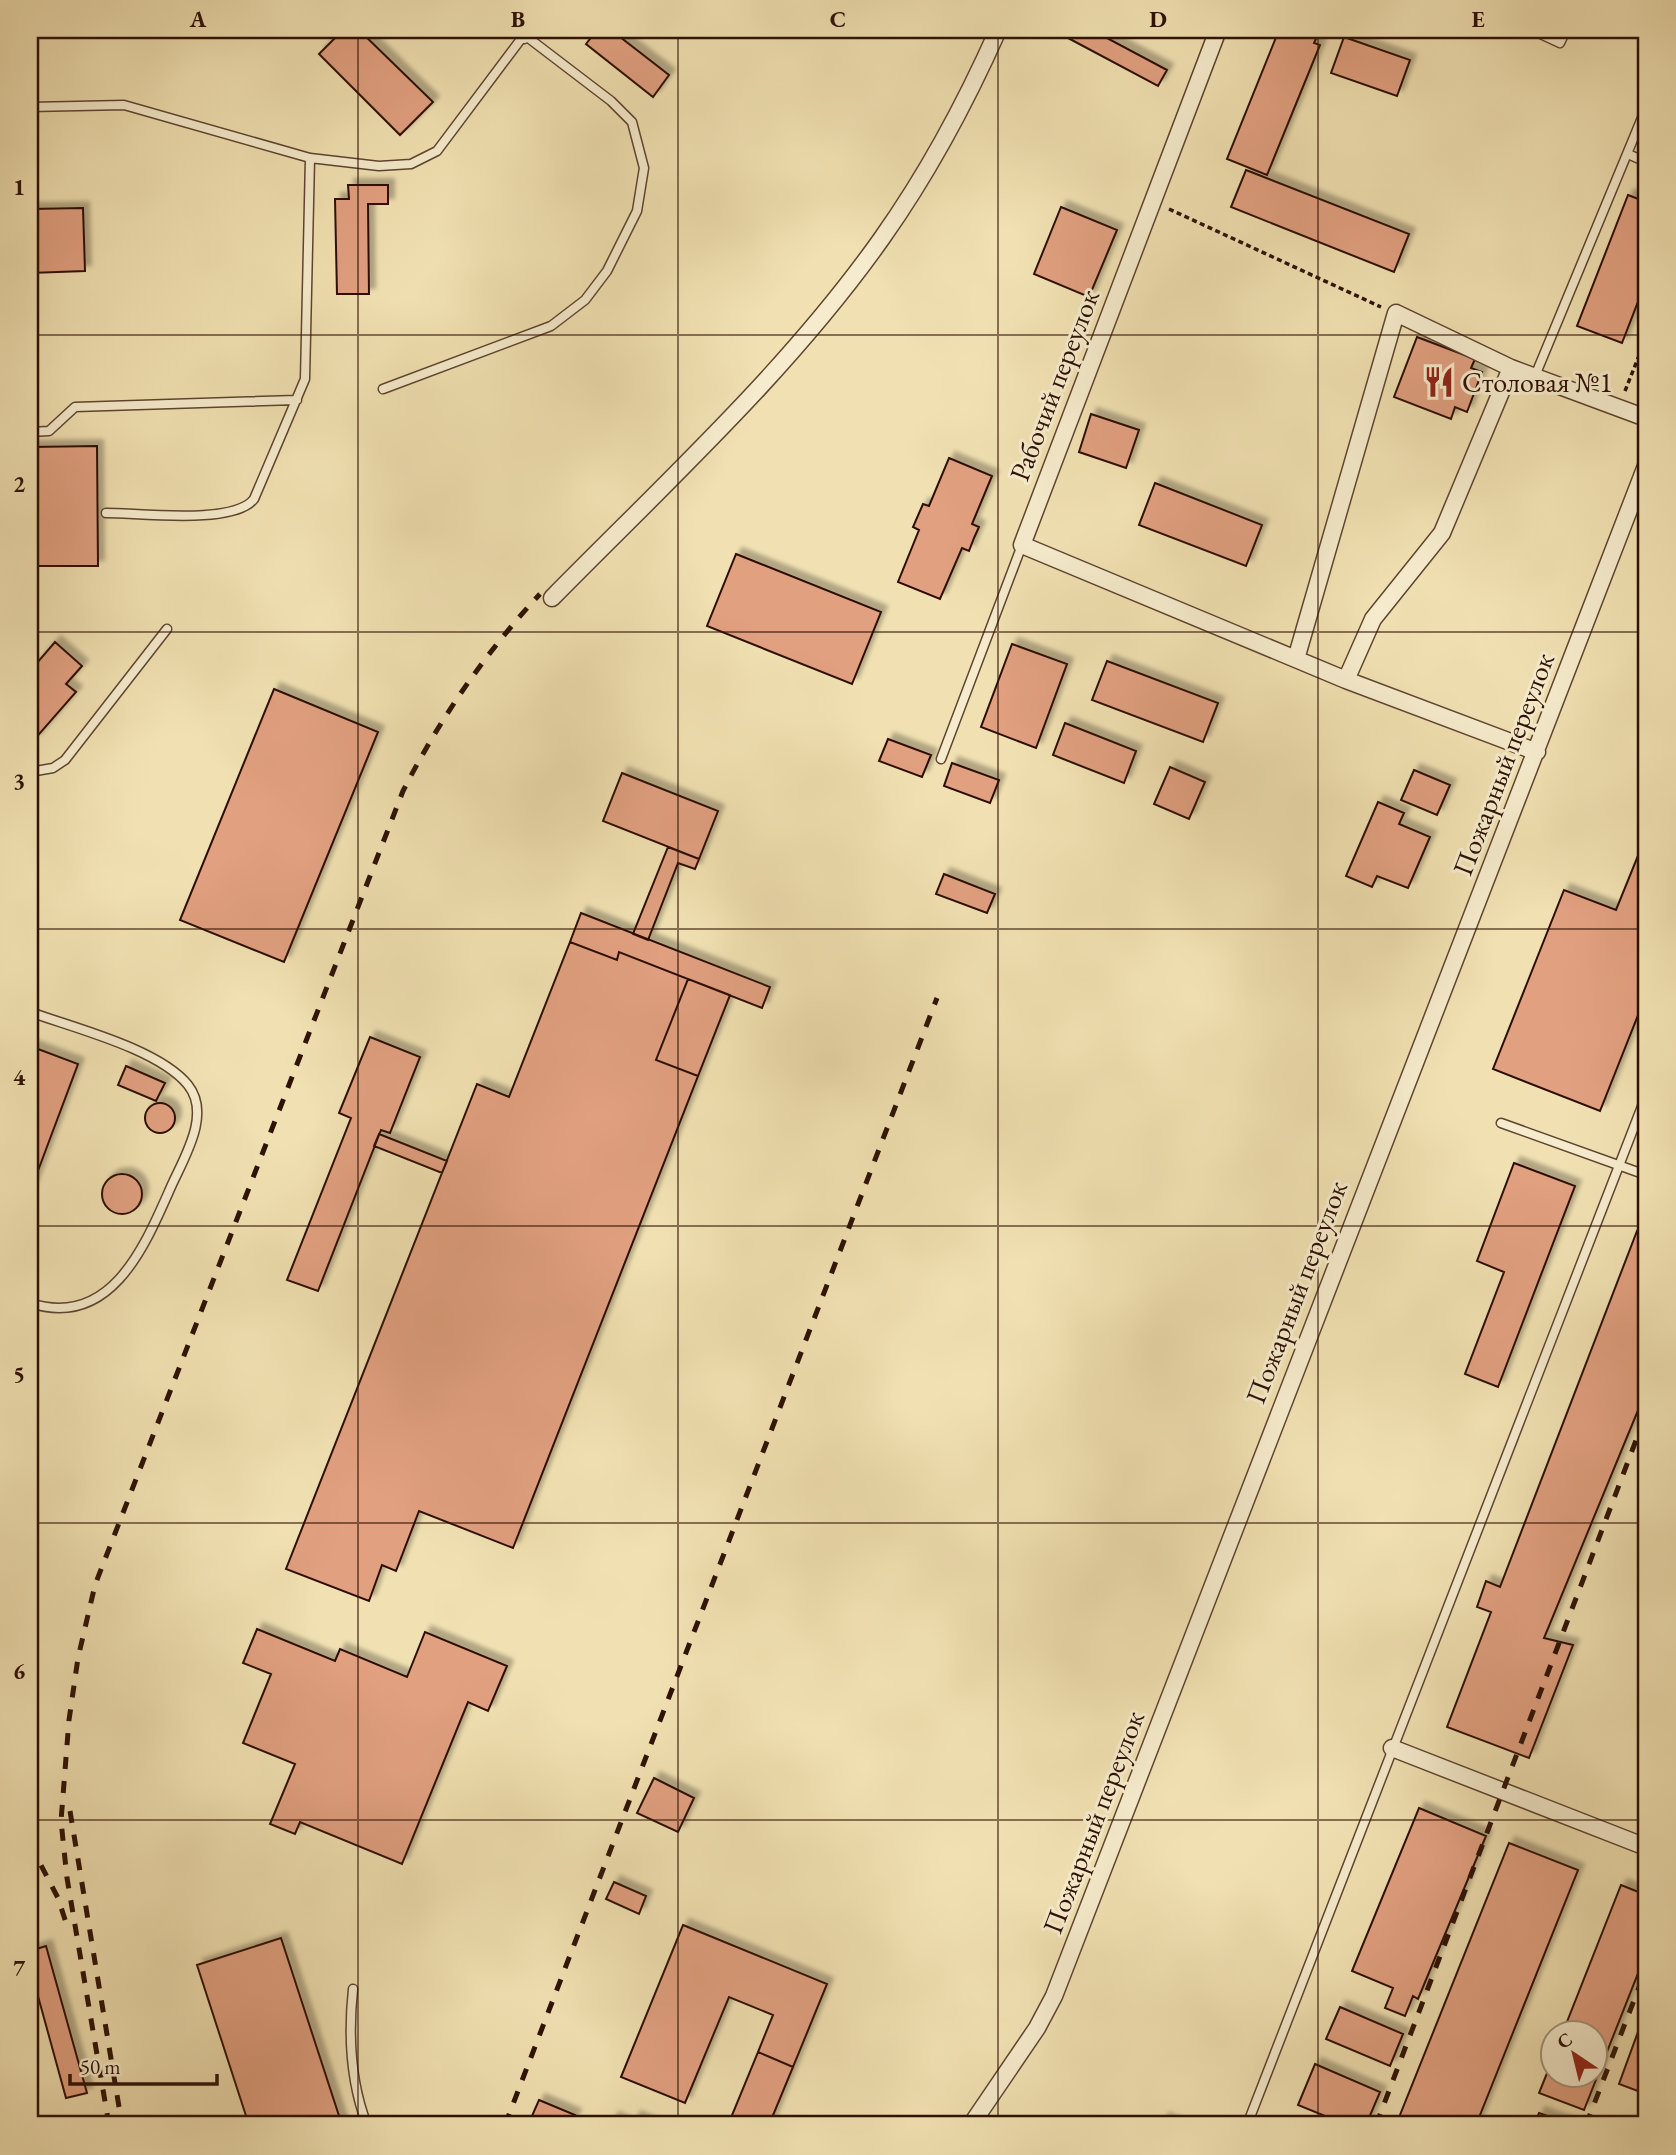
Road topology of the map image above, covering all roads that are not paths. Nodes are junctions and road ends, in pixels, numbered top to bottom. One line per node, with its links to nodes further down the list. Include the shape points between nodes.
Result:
1 (998, 30): 20 (street, via 958,114 911,195 848,283 757,389)
2 (1218, 30): 19 (street, Рабочий переулок)
3 (1532, 30): 4 (lane, via 1560,43)
4 (1566, 30)
5 (523, 31): 9 (lane, via 428,158 379,166); 13 (lane, via 632,122 645,168 637,211 607,271 585,300 551,326)
6 (30, 107): 9 (lane, via 124,105)
7 (1646, 108): 8 (lane)
8 (1629, 154): 10 (lane); 12 (lane)
9 (310, 158): 14 (lane, via 308,362)
10 (1646, 162)
11 (1511, 368): 12 (street); 22 (street, via 1396,313); 23 (street, via 1443,533 1373,619)
12 (1535, 376): 15 (street)
13 (383, 389)
14 (297, 400): 16 (lane, via 75,407 48,431); 18 (lane, via 249,506 228,514)
15 (1646, 418)
16 (30, 432)
17 (1646, 466): 24 (street, Пожарный переулок)
18 (106, 513)
19 (1022, 545): 22 (street); 25 (lane, Рабочий переулок)
20 (552, 598)
21 (167, 629): 26 (lane, via 65,760 53,768)
22 (1296, 659): 23 (street)
23 (1346, 680): 24 (street)
24 (1537, 751): 37 (street, Пожарный переулок, via 1054,1996)
25 (941, 759)
26 (30, 772)
27 (30, 1012): 32 (lane, via 169,1066 190,1087 197,1115 190,1144 134,1264 104,1293 73,1307)
28 (1646, 1096): 30 (lane)
29 (1501, 1123): 30 (lane)
30 (1619, 1165): 31 (lane); 33 (lane)
31 (1646, 1175)
32 (30, 1303)
33 (1392, 1748): 34 (street); 38 (lane)
34 (1646, 1847)
35 (353, 1989): 36 (lane, via 350,2043 356,2096)
36 (367, 2125)
37 (971, 2125)
38 (1247, 2125)

